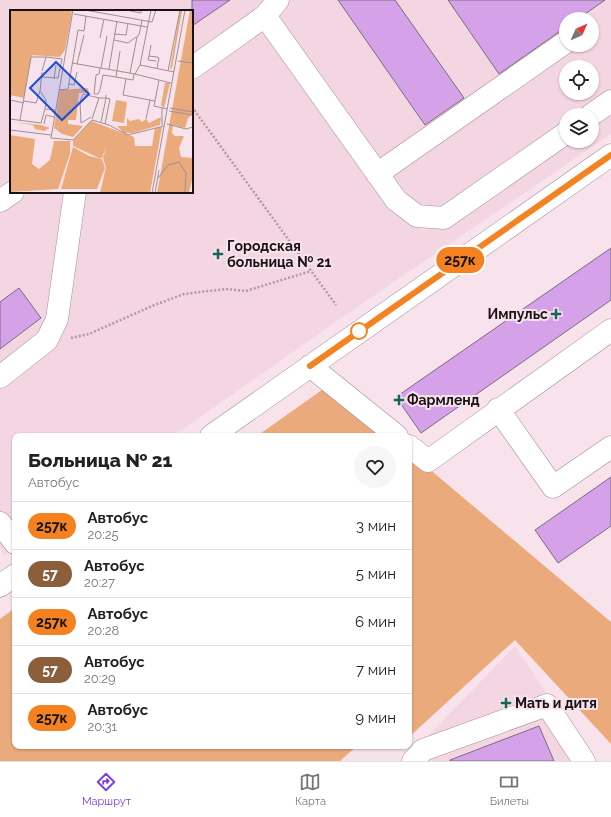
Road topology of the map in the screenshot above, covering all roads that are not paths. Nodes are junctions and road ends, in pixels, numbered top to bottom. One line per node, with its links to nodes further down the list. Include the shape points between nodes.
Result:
1 (271, 8): 3 (street); 8 (street)
2 (559, 47): 8 (street)
3 (193, 67)
4 (611, 101): 5 (street)
5 (599, 109)
6 (559, 138): 8 (street, via 444,218 417,216 396,200)
7 (611, 155): 13 (street)
8 (377, 174)
9 (12, 193): 11 (street)
10 (75, 193): 14 (street, via 58,318 47,340)
11 (0, 201)
12 (611, 330): 15 (street)
13 (310, 366): 16 (street); 17 (street)
14 (0, 377)
15 (498, 409): 18 (street, via 553,487); 19 (street, via 428,461)
16 (215, 433)
17 (393, 433)
18 (611, 447)
19 (412, 448)
20 (0, 523): 21 (street)
21 (12, 539)
22 (12, 578): 23 (street)
23 (0, 586)
24 (413, 761): 25 (street, via 423,750 547,705)
25 (584, 761)

